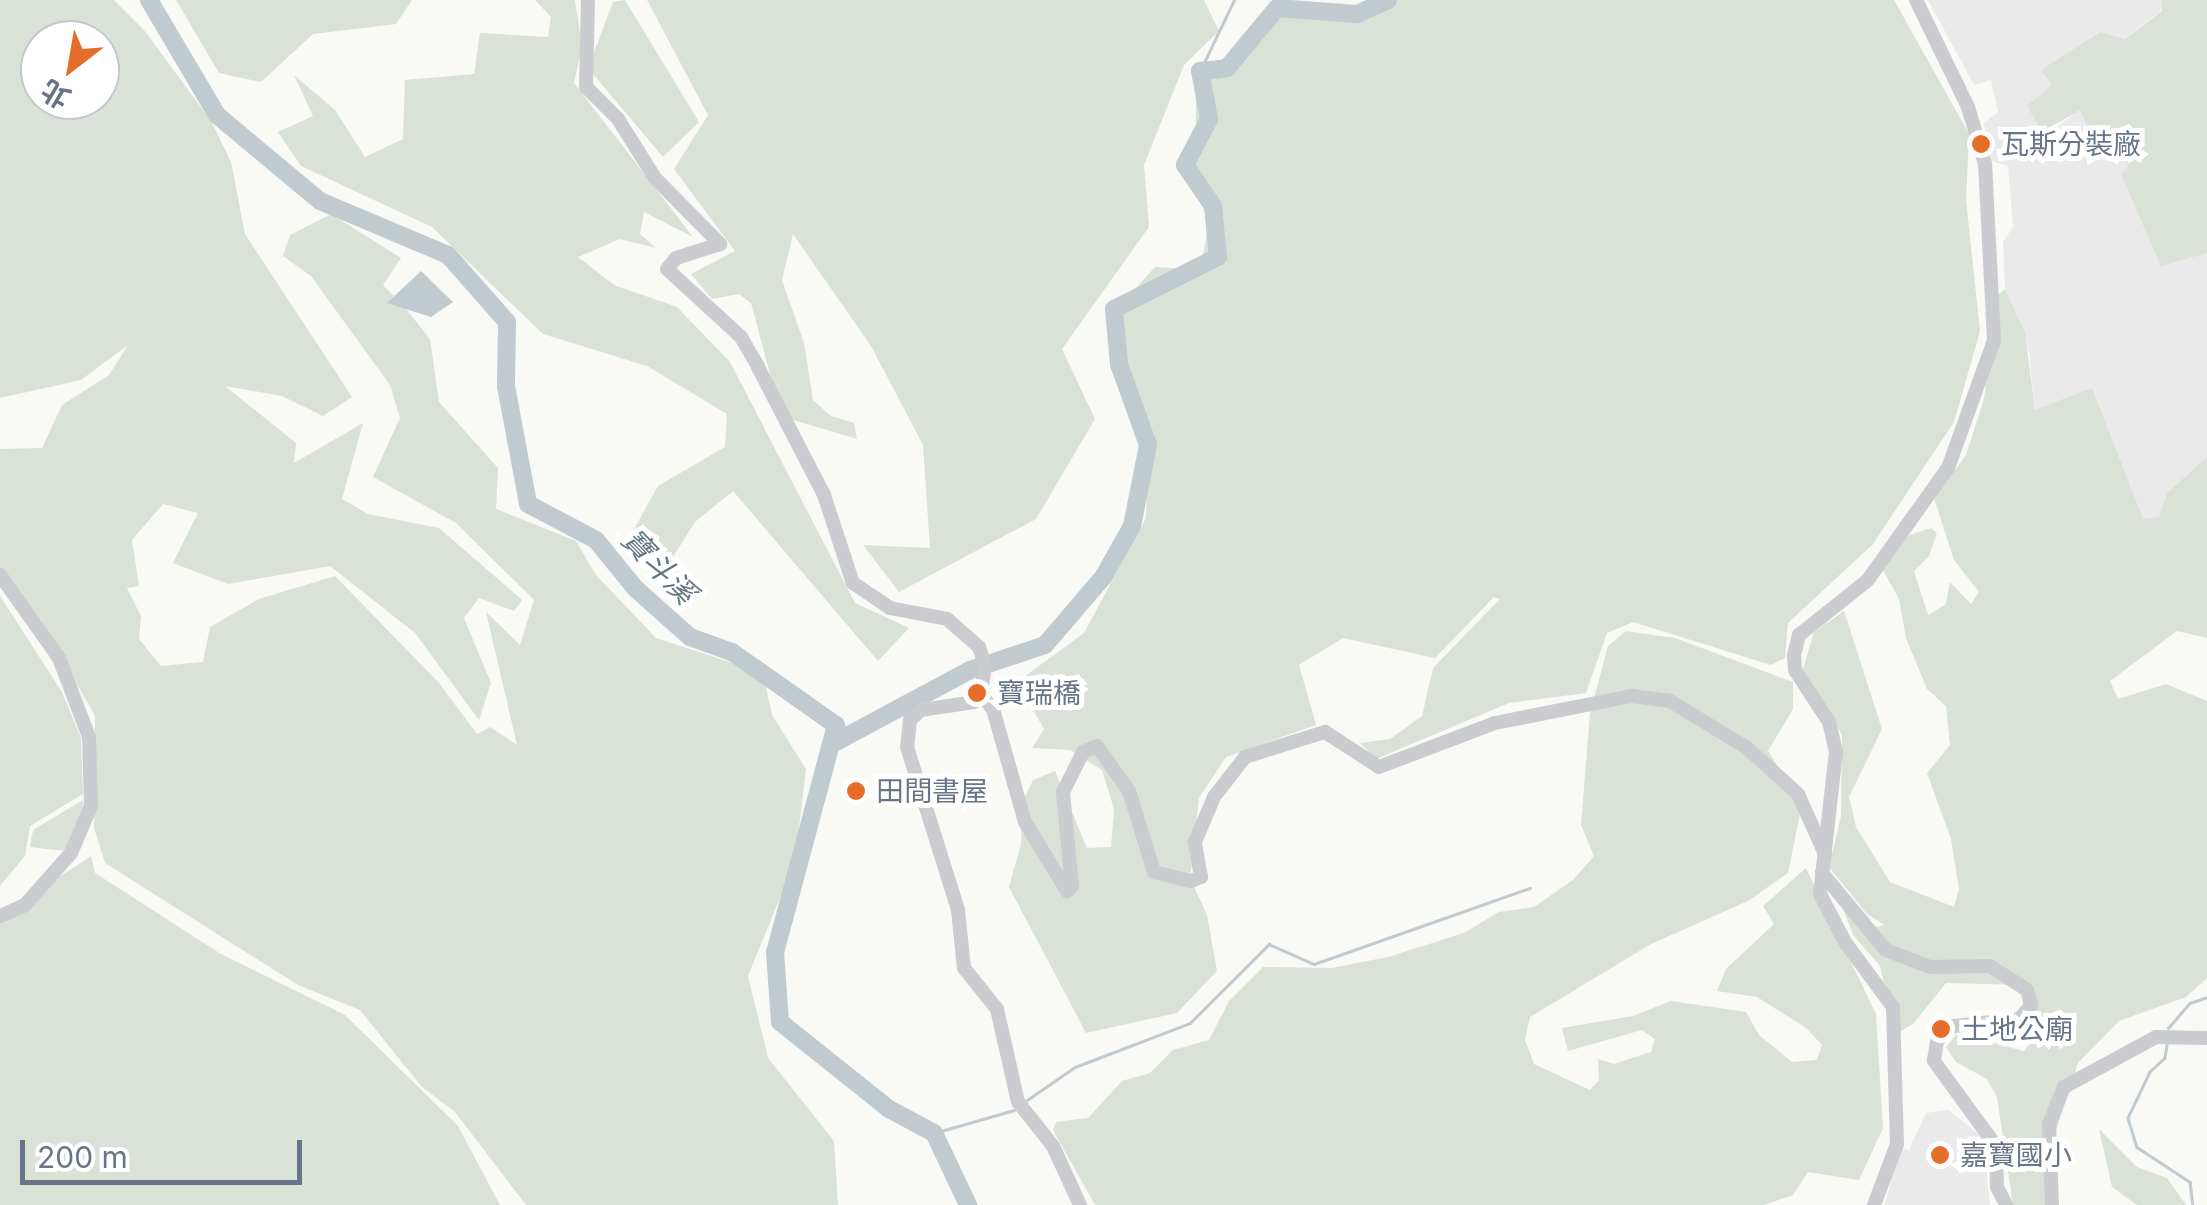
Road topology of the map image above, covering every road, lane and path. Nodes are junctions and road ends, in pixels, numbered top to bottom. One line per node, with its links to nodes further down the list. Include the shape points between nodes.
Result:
1 (588, 0): 4 (street, via 586,87 618,119 655,178 720,244 676,258 666,268 741,337 824,496 853,583 890,608 947,620 980,647)
2 (1916, 0): 5 (street, via 1968,107 1985,164 1994,340 1939,482 1867,581 1799,635 1795,670 1829,722 1836,752)
3 (0, 576): 7 (street, via 59,658 88,736 90,806 71,852 25,905)
4 (981, 694): 5 (street, via 993,709 1026,822 1067,890 1072,886 1063,792 1083,752 1097,746 1130,790 1154,872 1191,881 1201,877 1195,842 1214,797 1245,757 1324,732 1379,767 1494,723 1631,696 1670,700 1748,748 1798,794); 9 (street, via 974,702 920,710 910,720 907,747 958,910 964,968 997,1009 1018,1102 1053,1146)
5 (1825, 854): 6 (street)
6 (1822, 873): 10 (street, via 1820,894 1845,942 1893,1008 1898,1144); 11 (street, via 1886,950 1930,967 1990,966 2027,990 2032,1005 2020,1019 1953,1026 1938,1040 1934,1061 1996,1146 1997,1186)
7 (0, 916)
8 (2207, 1038): 12 (street, via 2156,1037 2064,1087 2049,1124)
9 (1080, 1205)
10 (1874, 1205)
11 (2006, 1205)
12 (2052, 1205)

